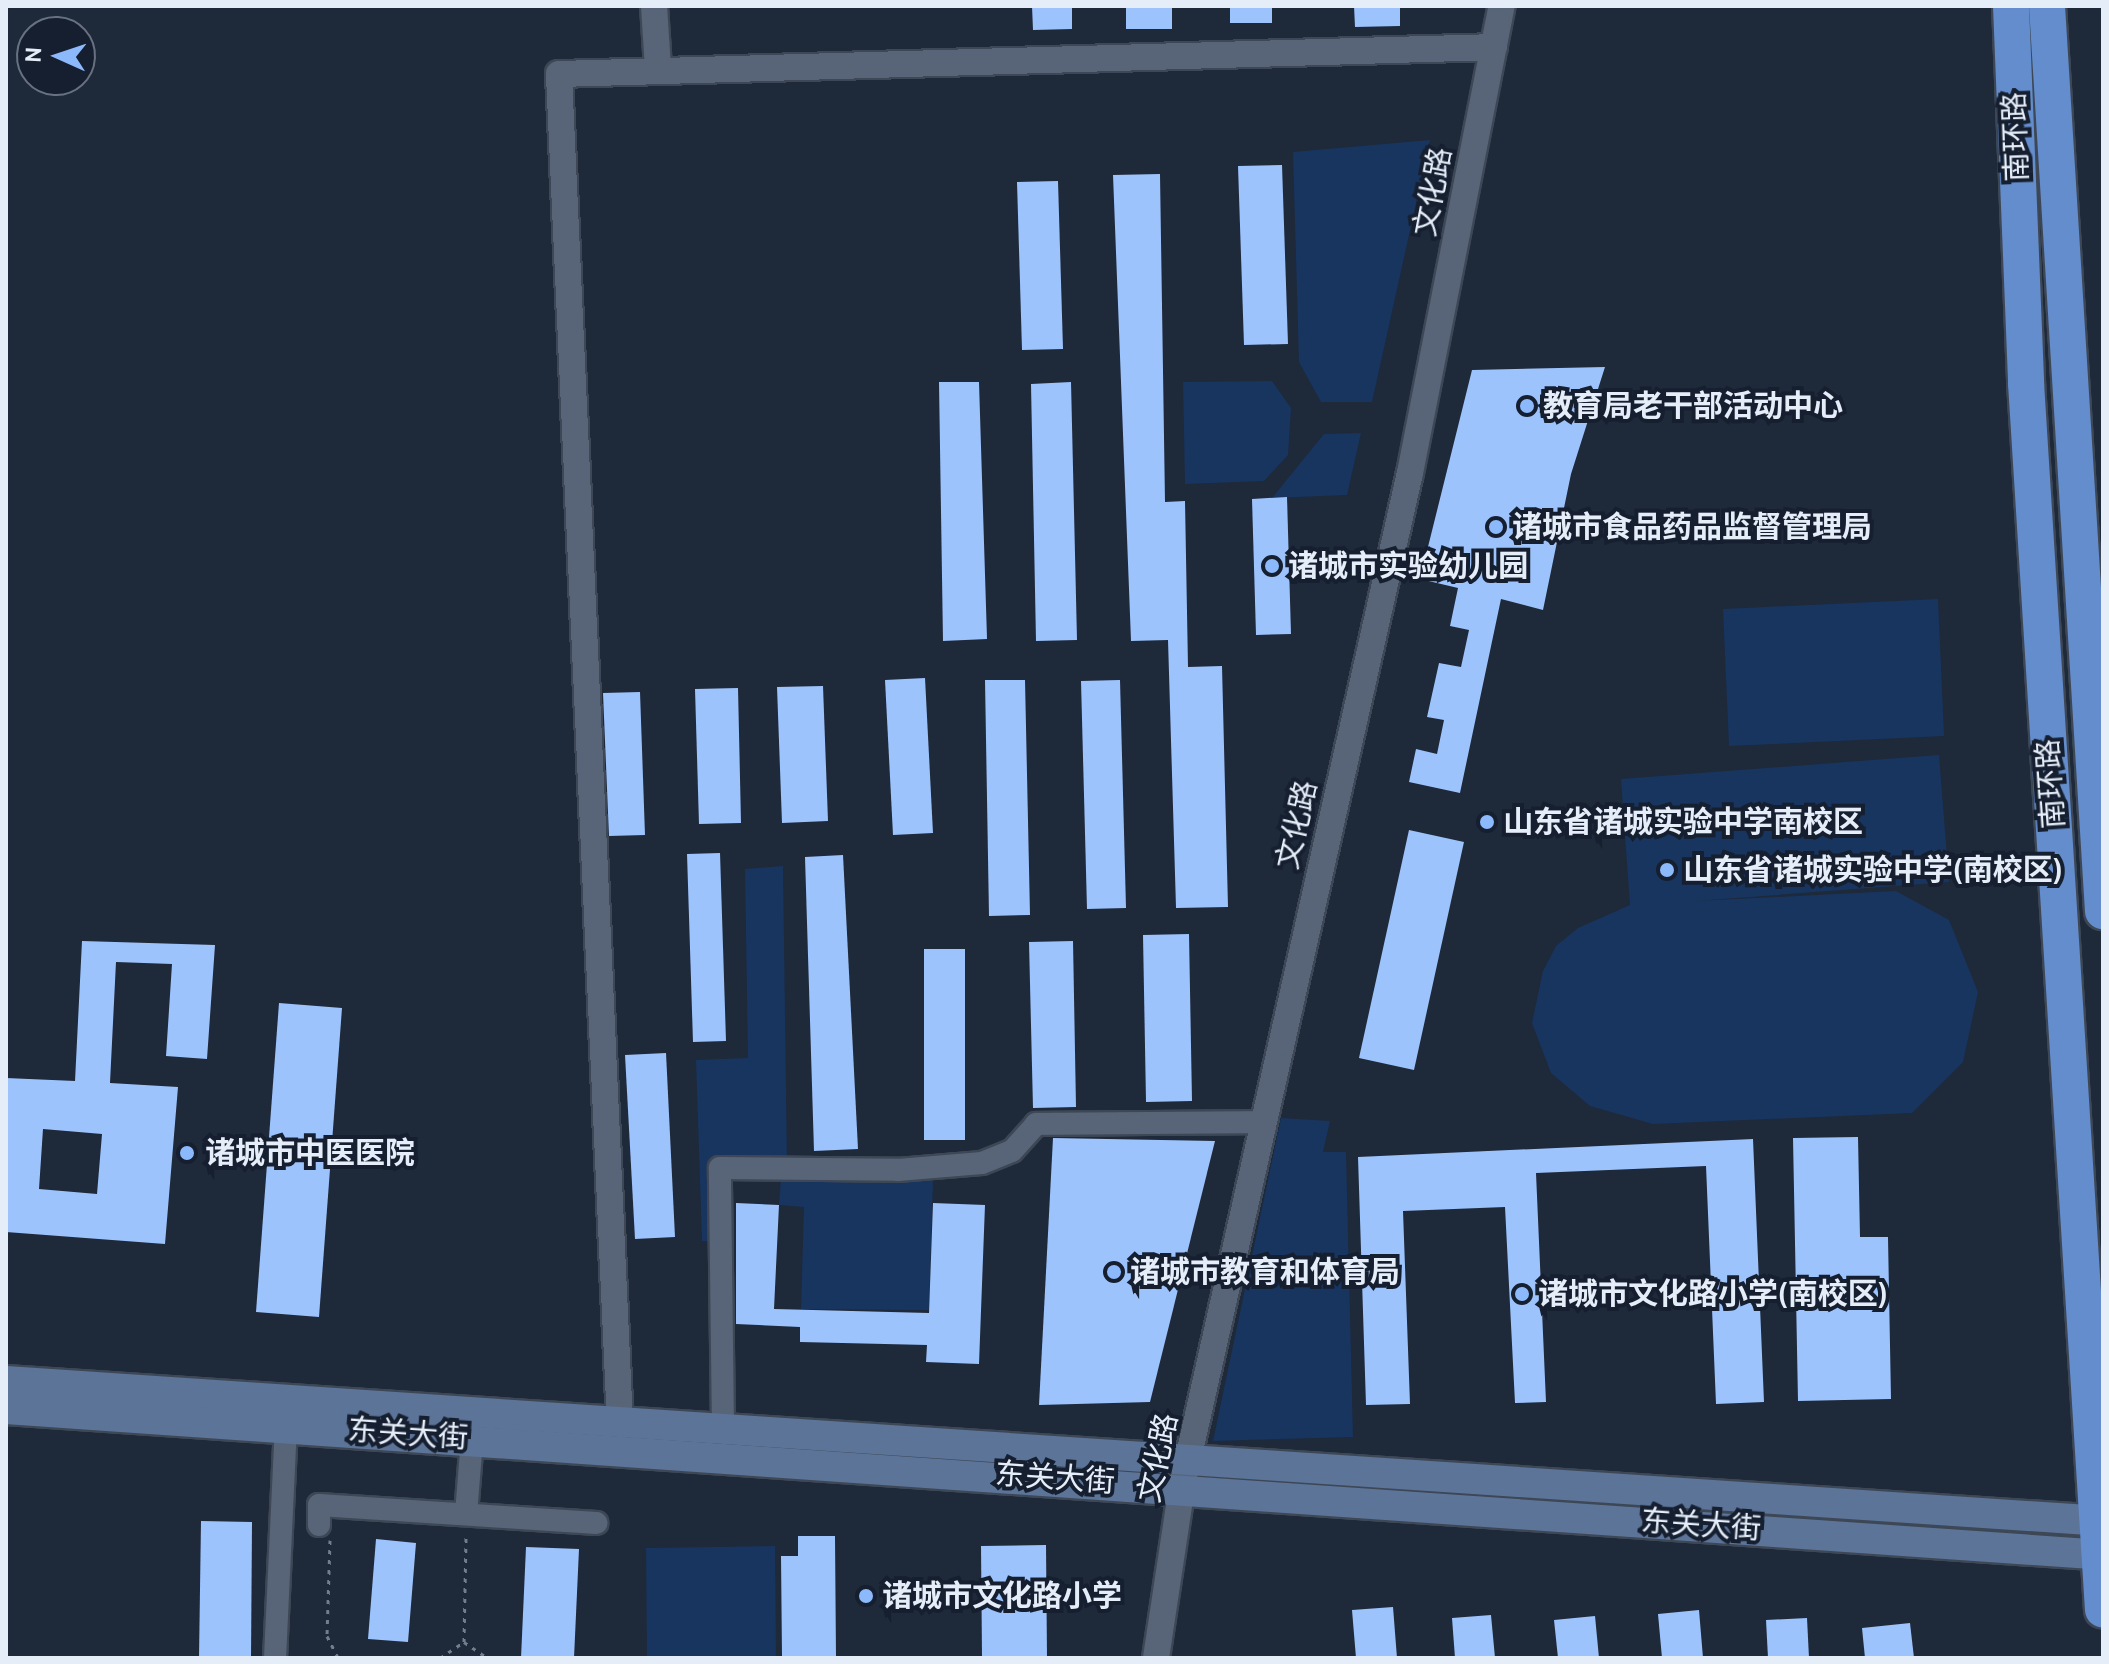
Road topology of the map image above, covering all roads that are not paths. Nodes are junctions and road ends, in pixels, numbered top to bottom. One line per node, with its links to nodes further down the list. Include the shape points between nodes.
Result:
1 (654, 6): 6 (street)
2 (1502, 6): 5 (street, 文化路)
3 (2011, 6): 19 (highway, 南环路, via 2026,383)
4 (2047, 6): 7 (highway, 南环路)
5 (1494, 47): 6 (street); 8 (street, 文化路, via 1410,473)
6 (658, 68): 11 (street, via 559,74)
7 (2103, 911)
8 (1262, 1122): 13 (street, via 1036,1124 1012,1151 982,1163 898,1170 720,1168); 15 (street, 文化路)
9 (6, 1381): 11 (main road, 东关大街)
10 (6, 1409): 12 (main road, 东关大街)
11 (620, 1424): 13 (main road, 东关大街)
12 (286, 1426): 14 (main road, 东关大街); 21 (street)
13 (723, 1429): 15 (main road, 东关大街)
14 (472, 1439): 15 (main road, 东关大街); 16 (street)
15 (1186, 1473): 19 (main road, 东关大街); 22 (street, 文化路)
16 (466, 1514): 17 (street); 18 (street)
17 (325, 1515)
18 (596, 1523)
19 (2101, 1538): 20 (highway, 南环路)
20 (2103, 1610)
21 (275, 1658)
22 (1156, 1658)

